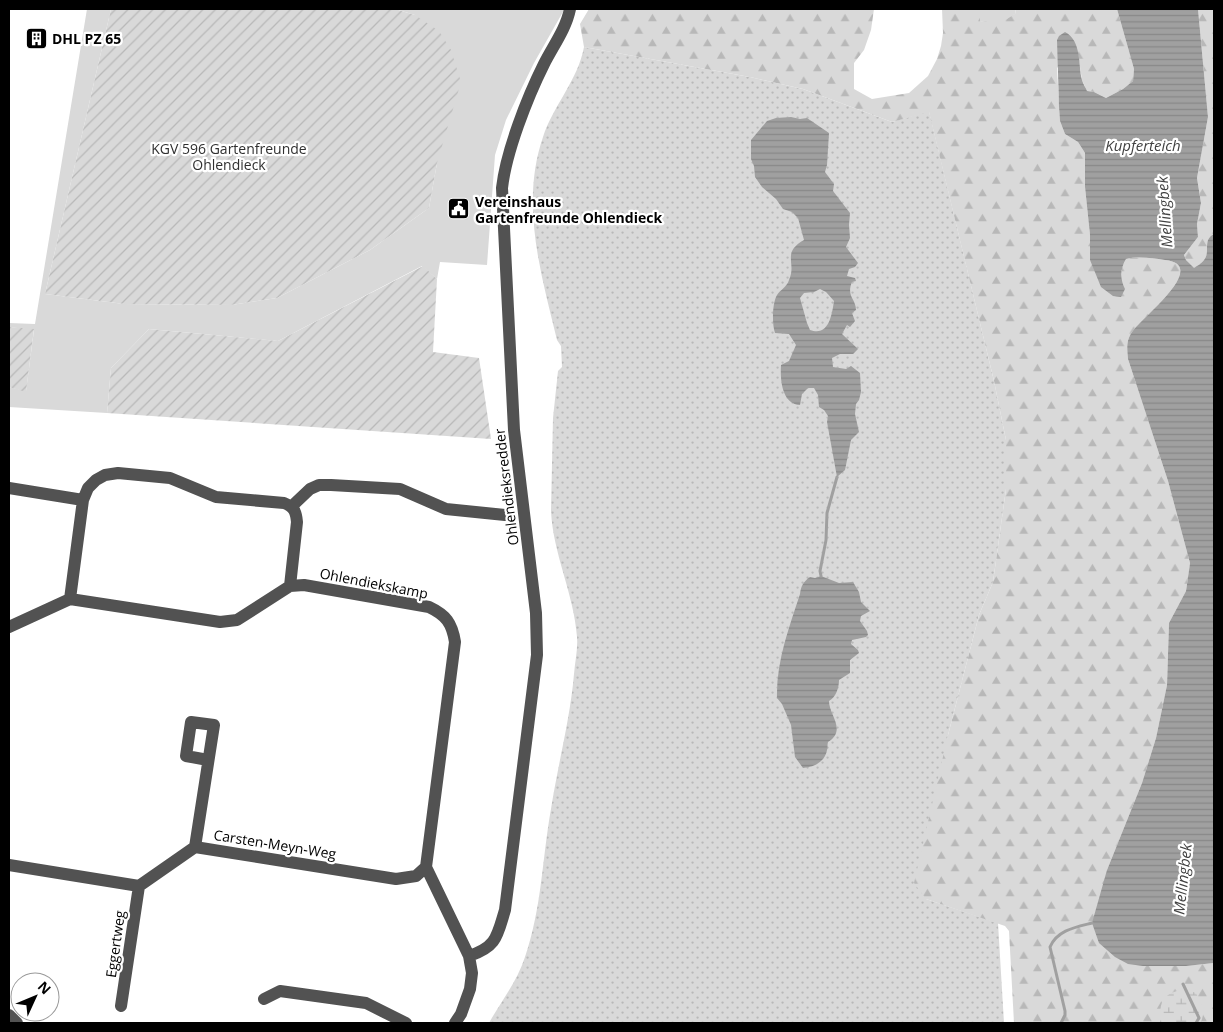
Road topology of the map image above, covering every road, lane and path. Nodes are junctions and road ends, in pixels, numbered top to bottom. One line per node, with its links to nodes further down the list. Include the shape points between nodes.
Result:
1 (570, 9): 14 (street, Ohlendieksredder, via 525,109 507,160 502,188 514,430 536,614 537,656 505,910 490,947)
2 (15, 489): 3 (street)
3 (83, 500): 4 (street, via 96,480 105,474 118,472 170,478 216,497); 7 (street)
4 (292, 506): 5 (street, via 310,490 320,485 331,485 400,490 446,509); 6 (street, via 298,522)
5 (505, 515)
6 (290, 586): 7 (street, via 237,620 220,622); 12 (street, Ohlendiekskamp, via 304,585 429,607 440,612 453,630 455,642)
7 (70, 600): 8 (street)
8 (9, 627)
9 (208, 760): 10 (street)
10 (195, 847): 12 (street, Carsten-Meyn-Weg, via 396,879 416,876); 13 (street, Carsten-Meyn-Weg)
11 (9, 865): 13 (street)
12 (426, 867): 14 (street)
13 (139, 886): 16 (street, Eggertweg)
14 (469, 956): 20 (street, via 470,989)
15 (264, 1000): 19 (street, via 280,991 366,1003)
16 (121, 1006)
17 (9, 1015): 18 (street)
18 (18, 1023)
19 (406, 1023)
20 (454, 1023)

